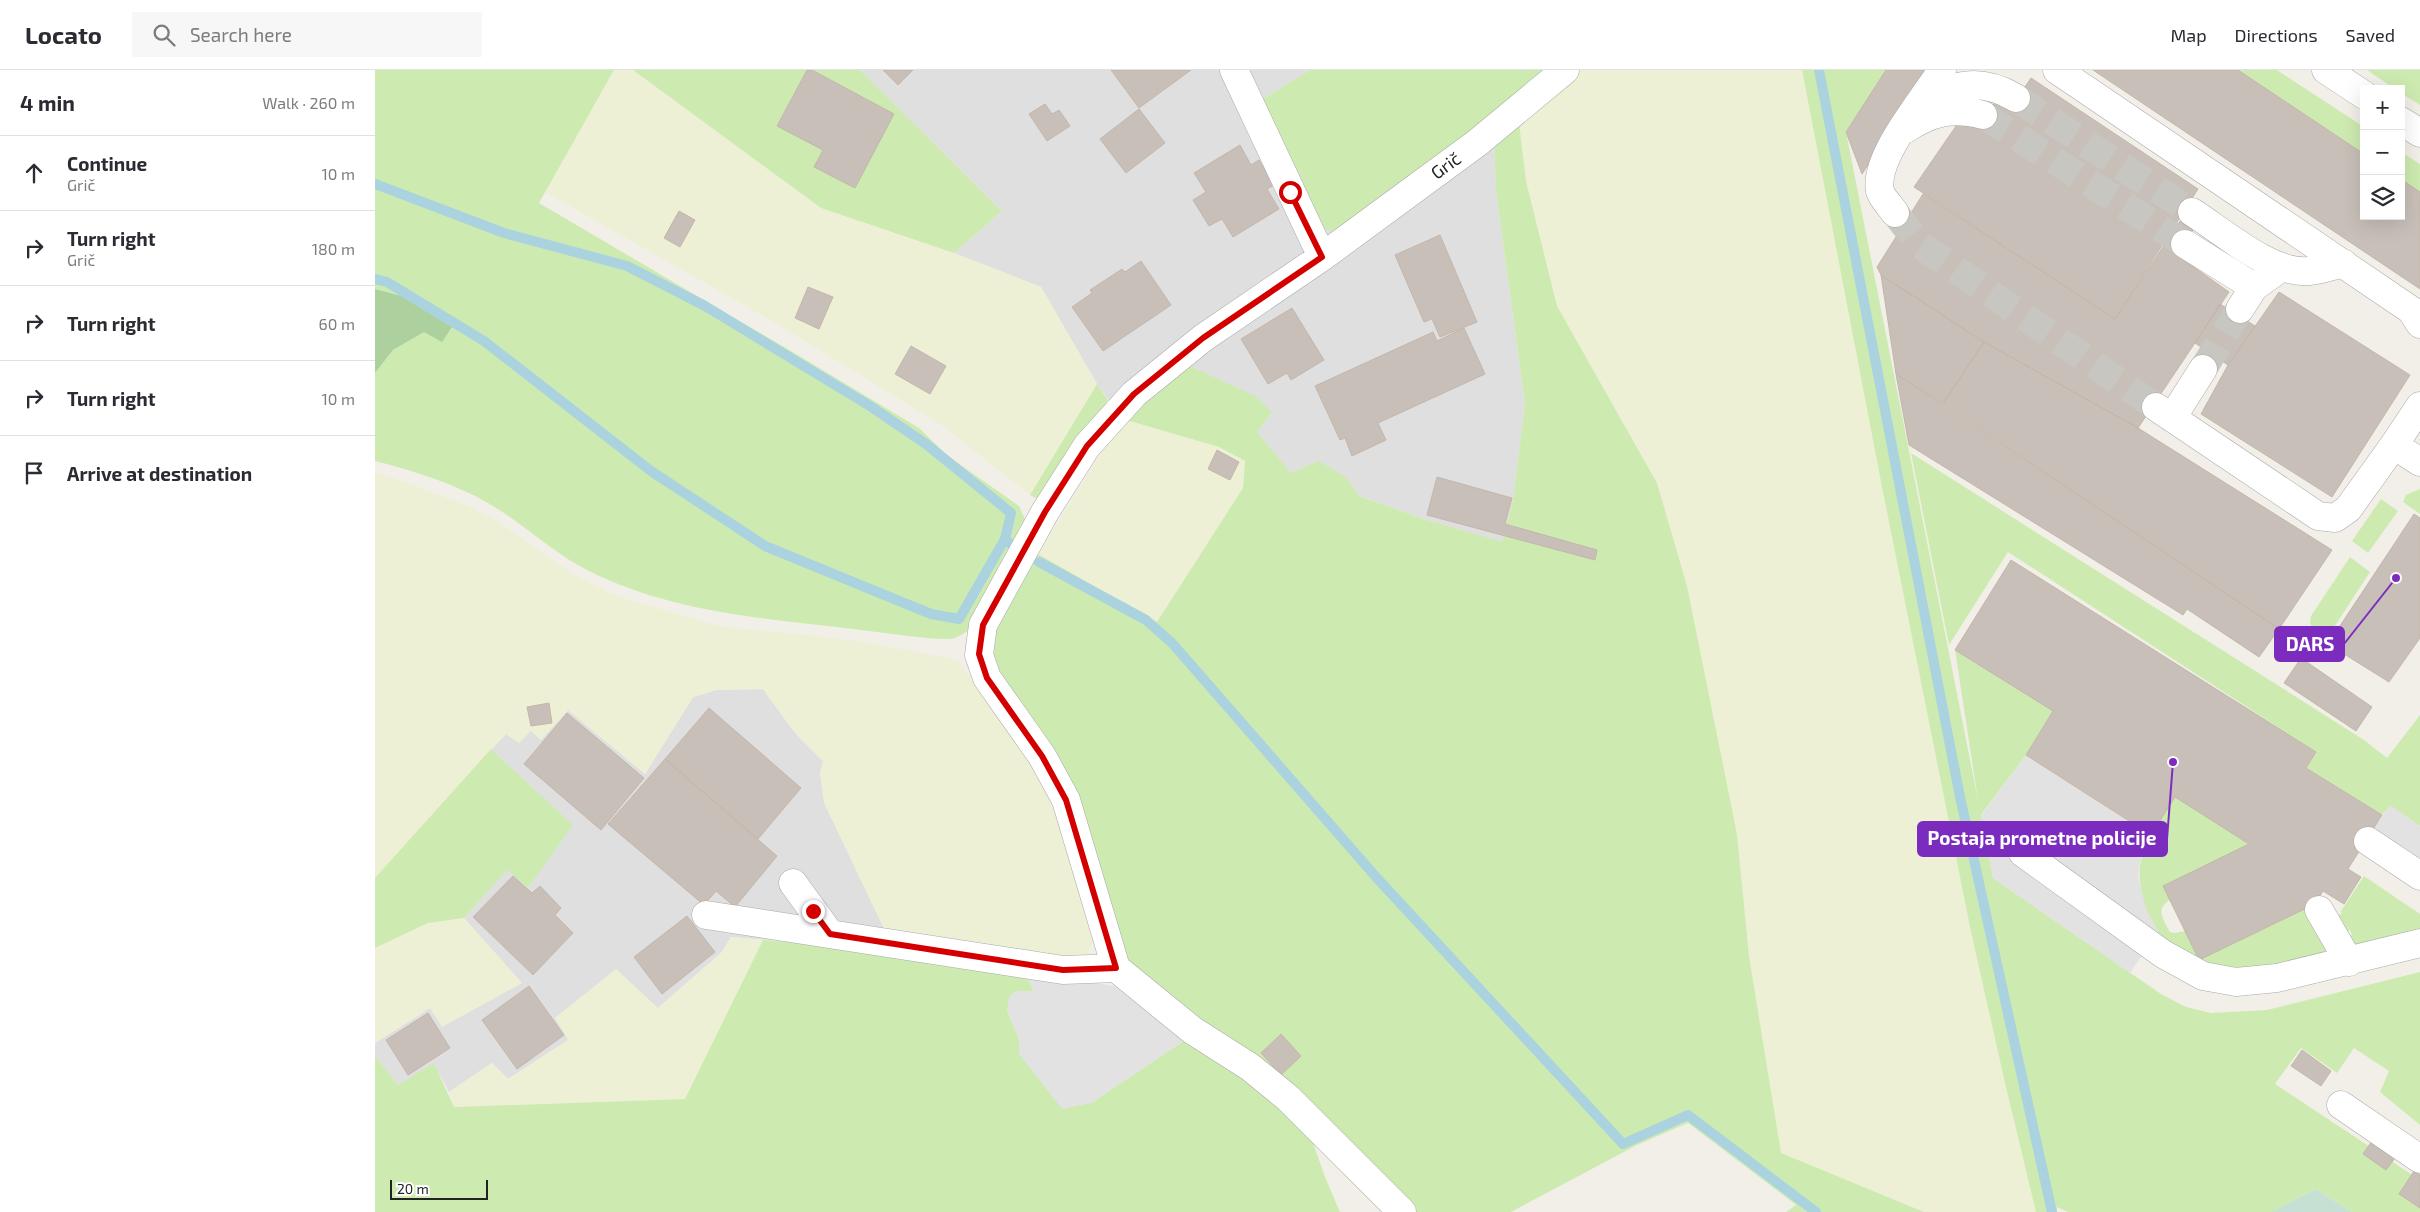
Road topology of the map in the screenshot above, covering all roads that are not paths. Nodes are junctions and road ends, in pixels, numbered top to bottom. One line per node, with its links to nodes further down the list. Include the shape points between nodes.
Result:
1 (1234, 70): 16 (street)
2 (1565, 70): 16 (street, Grič, via 1477,143)
3 (1942, 70): 7 (street)
4 (2057, 70): 17 (street)
5 (2326, 70): 6 (street)
6 (2360, 93)
7 (1925, 97): 8 (street, via 1952,87 1984,84); 12 (street)
8 (2016, 98)
9 (1983, 115): 12 (street, via 1947,110 1918,120)
10 (2405, 123): 11 (street)
11 (2420, 133)
12 (1899, 134): 14 (street, via 1880,170 1880,192)
13 (2193, 212): 18 (street)
14 (1895, 213)
15 (2185, 244): 18 (street, via 2247,298)
16 (1322, 257): 33 (street, Grič, via 1203,338 1134,394 1087,446 1045,512 983,625 979,654 987,678 1042,756 1066,800)
17 (2343, 263): 18 (street, via 2307,272); 19 (street, via 2411,310)
18 (2282, 268)
19 (2420, 324)
20 (2203, 369): 22 (street, via 2164,412 2318,516 2335,518 2348,509)
21 (2420, 406): 22 (street)
22 (2394, 445): 23 (street)
23 (2420, 462)
24 (2368, 841): 26 (street)
25 (2023, 853): 32 (street, via 2163,954 2203,976 2236,982 2277,978)
26 (2420, 876)
27 (793, 883): 30 (street)
28 (2319, 910): 32 (street)
29 (706, 914): 30 (street)
30 (830, 934): 33 (street, via 1063,970)
31 (2420, 943): 32 (street)
32 (2349, 962)
33 (1116, 968): 36 (street, via 1192,1030 1251,1067 1287,1098)
34 (2341, 1105): 35 (street)
35 (2420, 1159)
36 (1402, 1212)

